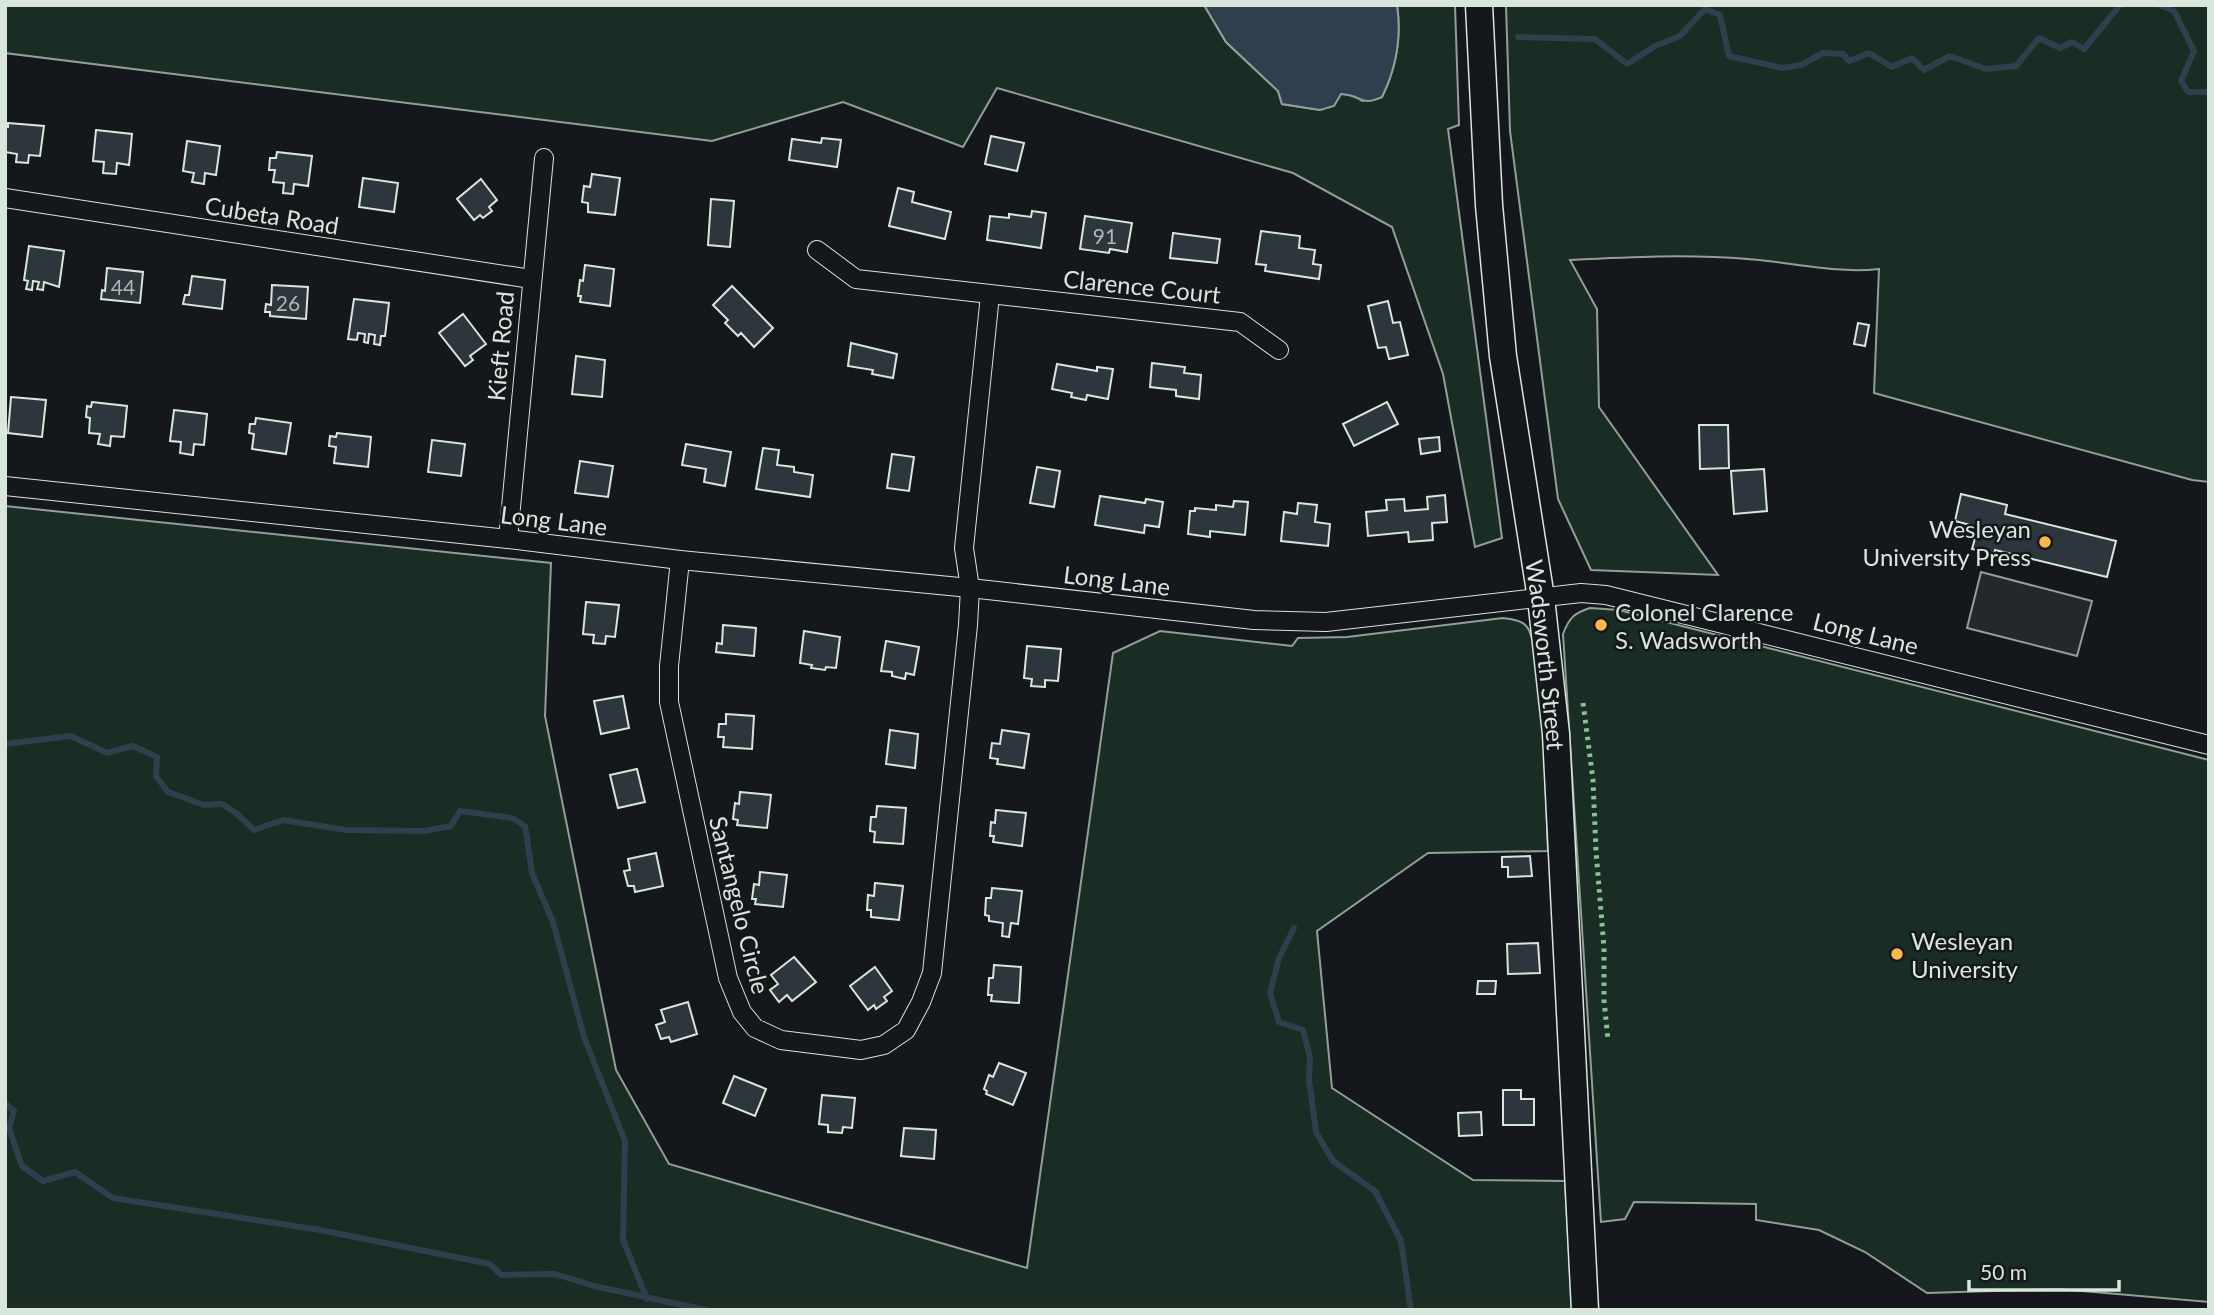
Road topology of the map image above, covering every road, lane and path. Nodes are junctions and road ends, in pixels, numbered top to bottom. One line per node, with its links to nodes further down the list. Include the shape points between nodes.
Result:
1 (1479, 5): 12 (street, Wadsworth Street, via 1489,205 1503,356)
2 (544, 158): 5 (street, Kieft Road)
3 (5, 198): 5 (street, Cubeta Road)
4 (817, 250): 6 (street, Clarence Court, via 856,279)
5 (531, 279): 9 (street, Kieft Road)
6 (990, 295): 7 (street, Clarence Court, via 1240,322); 11 (street, via 964,548)
7 (1279, 350)
8 (5, 486): 9 (street, Long Lane)
9 (508, 539): 10 (street, Long Lane)
10 (680, 560): 11 (street, Long Lane); 11 (street, Santangelo Circle, via 669,702 728,978 742,1013 755,1028 781,1040 861,1050 884,1045 906,1030 932,973)
11 (970, 588): 12 (street, Long Lane, via 1254,620 1326,622)
12 (1541, 598): 13 (street, Long Lane, via 1581,593 1626,598); 14 (street, Wadsworth Street, via 1556,734)
13 (2209, 745)
14 (1585, 1310)

